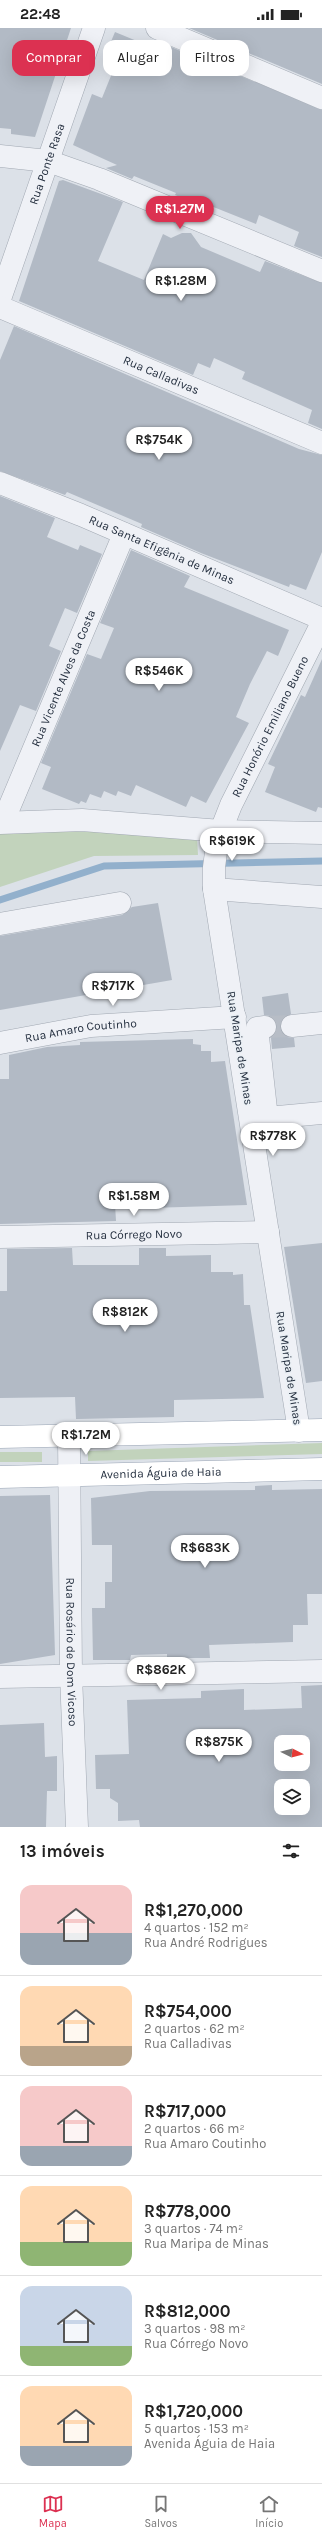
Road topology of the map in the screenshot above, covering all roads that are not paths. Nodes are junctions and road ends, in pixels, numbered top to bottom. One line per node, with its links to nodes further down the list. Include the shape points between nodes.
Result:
1 (94, 28): 5 (street, Rua Ponte Rasa)
2 (157, 28): 3 (street)
3 (322, 98)
4 (0, 156): 5 (street)
5 (48, 161): 6 (street, via 99,179); 7 (street, Rua Ponte Rasa)
6 (322, 271)
7 (0, 299)
8 (0, 307): 9 (street, Rua Calladivas)
9 (322, 442)
10 (0, 483): 11 (street, Rua Santa Efigênia de Minas)
11 (124, 534): 12 (street, Rua Santa Efigênia de Minas); 14 (street, Rua Vicente Alves da Costa)
12 (322, 619)
13 (322, 623): 16 (street, Rua Honório Emiliano Bueno, via 230,805)
14 (1, 822): 16 (street, via 82,820)
15 (322, 833): 16 (street)
16 (219, 834): 17 (street, Rua Maripa de Minas)
17 (214, 886): 18 (street); 21 (street, Rua Maripa de Minas)
18 (322, 897)
19 (120, 903): 20 (street)
20 (0, 924)
21 (235, 1017): 25 (street, Rua Amaro Coutinho, via 91,1026); 27 (street, Rua Maripa de Minas)
22 (322, 1023): 23 (street)
23 (292, 1026)
24 (265, 1027): 26 (street, via 257,1028 267,1118)
25 (0, 1043)
26 (322, 1113)
27 (268, 1232): 28 (street, Rua Córrego Novo); 30 (street, Rua Maripa de Minas)
28 (0, 1237)
29 (322, 1430): 30 (main road)
30 (299, 1431): 31 (main road)
31 (69, 1435): 32 (main road); 35 (street, Rua Rosário de Dom Vicoso)
32 (0, 1437)
33 (322, 1469): 35 (main road, Avenida Águia de Haia)
34 (0, 1477): 35 (main road, Avenida Águia de Haia)
35 (70, 1477): 37 (street, Rua Rosário de Dom Vicoso)
36 (322, 1671): 37 (street)
37 (71, 1675): 38 (street); 39 (street, Rua Rosário de Dom Vicoso)
38 (0, 1676)
39 (77, 1827)

